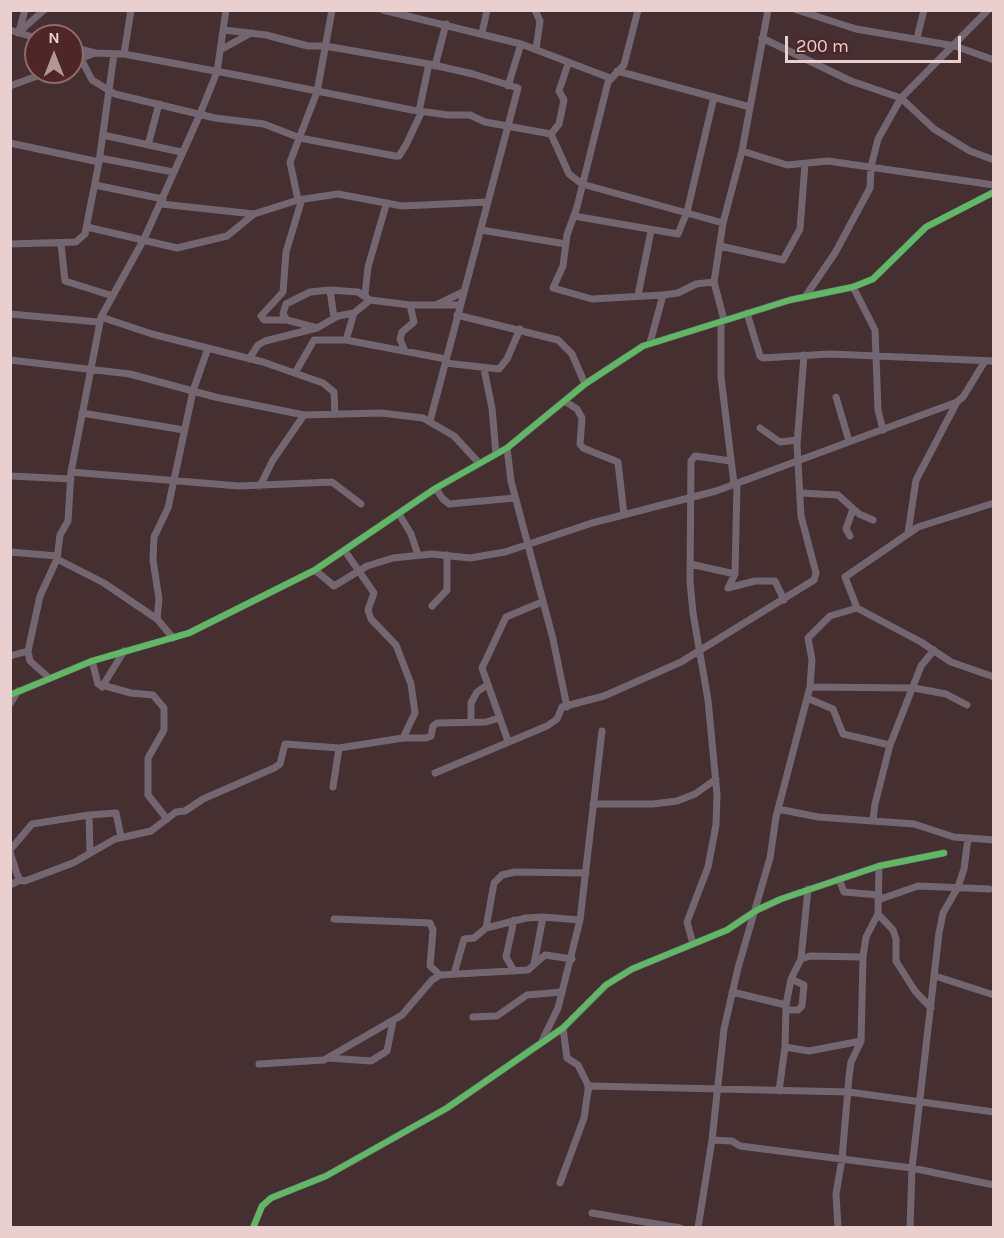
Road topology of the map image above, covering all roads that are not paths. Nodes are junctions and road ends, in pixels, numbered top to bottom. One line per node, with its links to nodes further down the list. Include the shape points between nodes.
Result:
1 (25, 10): 16 (street)
2 (44, 10): 16 (street)
3 (131, 10): 29 (street)
4 (226, 10): 15 (street)
5 (332, 10): 22 (street)
6 (383, 10): 14 (street)
7 (487, 10): 18 (street)
8 (535, 10): 26 (street, via 540,21)
9 (638, 10): 35 (street, via 627,58)
10 (768, 10): 19 (street)
11 (797, 10): 20 (street, via 856,29)
12 (924, 10): 20 (street)
13 (988, 10): 23 (street)
14 (446, 24): 18 (street); 34 (street)
15 (224, 30): 17 (street); 24 (street)
16 (14, 32)
17 (251, 33): 22 (street); 24 (street)
18 (482, 33): 21 (street)
19 (762, 38): 42 (street, via 852,81); 44 (street)
20 (917, 38): 23 (street)
21 (521, 44): 26 (street); 38 (street)
22 (325, 46): 34 (street); 40 (street)
23 (955, 46): 31 (street); 42 (street)
24 (222, 49): 36 (street)
25 (84, 50): 27 (street)
26 (536, 50): 33 (street)
27 (95, 53): 28 (street); 30 (street)
28 (114, 54): 29 (street); 39 (street)
29 (124, 54): 36 (street)
30 (84, 57)
31 (993, 60)
32 (84, 64): 39 (street, via 92,80)
33 (568, 64): 37 (street); 48 (street, via 559,92 564,100 560,124)
34 (432, 65): 38 (street); 45 (street)
35 (617, 71): 37 (street); 41 (street)
36 (217, 72): 40 (street); 46 (street)
37 (610, 78): 60 (street)
38 (507, 86): 47 (street, via 518,88)
39 (108, 91): 43 (street); 49 (street)
40 (317, 92): 45 (street); 50 (street)
41 (714, 97): 44 (street); 68 (street)
42 (901, 98): 56 (street, via 934,129); 58 (street, via 880,135)
43 (159, 104): 46 (street); 52 (street)
44 (750, 107): 53 (street)
45 (420, 111): 47 (street, via 470,115 485,122); 50 (street, via 399,156)
46 (200, 114): 50 (street, via 264,124); 54 (street)
47 (511, 125): 48 (street); 66 (street)
48 (551, 134): 60 (street, via 564,168)
49 (103, 135): 52 (street); 55 (street)
50 (300, 138): 64 (street, via 289,166)
51 (10, 143): 55 (street)
52 (148, 145): 54 (street)
53 (742, 151): 57 (street, via 787,165); 71 (street)
54 (181, 152): 59 (street)
55 (100, 160): 59 (street); 61 (street)
56 (993, 160)
57 (806, 164): 58 (street, via 828,161); 79 (street, via 800,229 783,260)
58 (871, 166): 62 (street); 87 (street, via 870,188 835,253)
59 (173, 172): 65 (street)
60 (582, 184): 68 (street); 70 (street)
61 (95, 185): 65 (street); 72 (street)
62 (993, 185)
63 (993, 192): 81 (street, via 926,227 877,277)
64 (300, 200): 67 (street, via 338,194); 69 (street); 98 (street, via 286,252 283,292 261,316 264,320)
65 (162, 201): 69 (street); 75 (street)
66 (488, 202): 67 (street); 73 (street)
67 (386, 205): 88 (street, via 368,267)
68 (687, 212): 71 (street); 74 (street, via 678,234)
69 (254, 214): 75 (street, via 227,236 185,247 173,249)
70 (574, 216): 74 (street); 78 (street)
71 (723, 223): 79 (street)
72 (87, 227): 75 (street); 77 (street, via 79,241)
73 (481, 230): 78 (street); 83 (street)
74 (651, 231): 84 (street)
75 (144, 239): 85 (street)
76 (10, 244): 77 (street)
77 (61, 244): 85 (street, via 65,281)
78 (566, 244): 84 (street, via 564,266 553,288 592,299)
79 (720, 246): 80 (street)
80 (714, 282): 86 (street); 99 (street)
81 (853, 287): 87 (street); 107 (street, via 874,330)
82 (330, 290): 88 (street); 96 (street); 98 (street, via 310,292 292,300 284,309)
83 (463, 292): 89 (street); 91 (street)
84 (638, 295): 86 (street)
85 (113, 296): 97 (street)
86 (663, 296): 103 (street)
87 (805, 297): 93 (street)
88 (367, 298): 90 (street); 92 (street)
89 (438, 304): 90 (street); 91 (street)
90 (410, 305): 105 (street, via 414,322 400,339)
91 (460, 305): 95 (street)
92 (354, 313): 96 (street); 102 (street)
93 (747, 313): 99 (street); 106 (street, via 760,356)
94 (10, 314): 97 (street)
95 (458, 315): 101 (street); 110 (street)
96 (334, 318): 100 (street)
97 (100, 320): 104 (street); 114 (street)
98 (287, 320): 100 (street)
99 (722, 321): 103 (street); 133 (street, via 721,377)
100 (317, 328): 108 (street, via 265,341)
101 (520, 329): 113 (street, via 502,367); 116 (street, via 554,338 566,346)
102 (346, 340): 105 (street); 115 (street, via 314,340)
103 (650, 343): 116 (street)
104 (207, 348): 108 (street); 117 (street)
105 (405, 351): 110 (street)
106 (804, 355): 107 (street); 128 (street)
107 (876, 358): 111 (street); 127 (street, via 878,410)
108 (249, 359): 115 (street)
109 (10, 360): 114 (street)
110 (445, 361): 113 (street); 124 (street)
111 (984, 361): 112 (street); 120 (street)
112 (993, 361)
113 (484, 369): 131 (street)
114 (91, 370): 117 (street, via 129,374); 121 (street)
115 (295, 373): 122 (street, via 323,383 334,392)
116 (585, 384): 119 (street)
117 (193, 391): 123 (street); 126 (street)
118 (836, 397): 129 (street)
119 (567, 402): 130 (street); 148 (street, via 582,418 583,448 618,462)
120 (957, 402): 127 (street); 150 (street, via 916,480)
121 (82, 413): 126 (street); 135 (street)
122 (335, 414): 123 (street); 124 (street, via 381,413)
123 (304, 415): 139 (street)
124 (429, 421): 134 (street, via 454,436)
125 (760, 428): 128 (street, via 780,442)
126 (184, 430): 137 (street)
127 (883, 430): 129 (street)
128 (796, 440): 132 (street)
129 (849, 441): 132 (street)
130 (507, 448): 131 (street); 142 (street)
131 (496, 454): 134 (street)
132 (799, 458): 138 (street); 141 (street)
133 (731, 461): 138 (street); 143 (street, via 692,458)
134 (479, 462): 140 (street)
135 (71, 475): 136 (street); 137 (street); 157 (street, via 68,521 60,535)
136 (10, 476)
137 (172, 482): 139 (street); 166 (street, via 167,511 154,537)
138 (736, 484): 143 (street); 161 (street)
139 (260, 486): 145 (street, via 332,482)
140 (436, 488): 142 (street, via 449,504); 147 (street)
141 (801, 493): 146 (street, via 838,495); 162 (street, via 804,534 816,576)
142 (515, 498): 152 (street)
143 (691, 498): 148 (street); 158 (street)
144 (993, 503): 150 (street)
145 (361, 504)
146 (853, 509): 149 (street); 151 (street, via 846,529)
147 (399, 514): 153 (street); 155 (street)
148 (624, 515): 152 (street, via 542,538)
149 (873, 520)
150 (908, 533): 165 (street, via 845,577)
151 (850, 536)
152 (527, 546): 156 (street, via 476,557); 163 (street)
153 (345, 551): 159 (street); 160 (street)
154 (10, 552): 157 (street)
155 (418, 555): 156 (street); 160 (street, via 393,558)
156 (447, 555): 164 (street, via 447,590)
157 (57, 557): 166 (street, via 105,583); 168 (street, via 40,596)
158 (690, 564): 161 (street); 171 (street)
159 (315, 570): 160 (street, via 332,587); 167 (street)
160 (357, 570): 189 (street, via 374,593 368,610 371,619 396,645 411,684 416,714)
161 (735, 574): 162 (street, via 728,588 754,581 775,581)
162 (784, 600): 171 (street)
163 (542, 602): 176 (street, via 503,621 482,668); 185 (street, via 554,639)
164 (432, 606)
165 (857, 608): 170 (street); 178 (street, via 830,616 810,633)
166 (157, 619): 167 (street)
167 (173, 638): 169 (street)
168 (28, 651): 172 (street); 174 (street, via 30,661)
169 (124, 651): 173 (street); 177 (street)
170 (934, 651): 175 (street, via 951,662); 179 (street, via 921,666)
171 (700, 652): 185 (street, via 605,696); 194 (street)
172 (10, 656)
173 (92, 661): 174 (street); 177 (street, via 96,682)
174 (48, 677): 180 (street)
175 (993, 677)
176 (487, 685): 186 (street); 187 (street, via 471,703)
177 (102, 687): 199 (street, via 153,695 164,708 164,730 148,758 148,795)
178 (810, 687): 179 (street); 182 (street)
179 (914, 688): 184 (street, via 946,694); 191 (street)
180 (18, 691): 181 (street); 183 (street)
181 (10, 695)
182 (807, 698): 191 (street, via 833,709 843,734); 197 (street)
183 (10, 704)
184 (967, 705)
185 (567, 706): 190 (street, via 562,707 556,720)
186 (500, 718): 187 (street); 190 (street)
187 (471, 721): 189 (street, via 434,724 429,738)
188 (602, 730): 196 (street)
189 (403, 738): 192 (street)
190 (508, 741): 193 (street)
191 (890, 745): 200 (street)
192 (339, 748): 195 (street); 199 (street, via 285,744 277,766)
193 (435, 773)
194 (716, 778): 196 (street, via 695,794 677,801); 223 (street, via 713,843 687,922)
195 (333, 787)
196 (593, 804): 208 (street)
197 (778, 809): 200 (street, via 818,817); 216 (street)
198 (88, 815): 201 (street, via 116,813); 204 (street, via 32,824); 205 (street)
199 (167, 819): 201 (street, via 151,831)
200 (873, 820): 202 (street, via 914,824)
201 (121, 837): 205 (street)
202 (968, 838): 203 (street); 212 (street)
203 (993, 840)
204 (10, 851): 210 (street)
205 (90, 852): 210 (street, via 60,868)
206 (944, 853): 207 (street)
207 (879, 866): 209 (street); 215 (street)
208 (586, 873): 221 (street); 222 (street, via 502,875 494,883)
209 (839, 879): 214 (street); 215 (street, via 844,892)
210 (20, 880): 211 (street)
211 (10, 885)
212 (958, 886): 213 (street); 215 (street, via 918,886); 231 (street, via 943,913)
213 (989, 889)
214 (808, 890): 216 (street); 226 (street)
215 (878, 897): 217 (street)
216 (757, 910): 223 (street, via 727,930); 234 (street)
217 (878, 914): 224 (street, via 866,937); 237 (street, via 897,939 896,961)
218 (543, 917): 220 (street); 221 (street); 227 (street)
219 (334, 918): 230 (street, via 430,923 430,966)
220 (514, 920): 222 (street); 228 (street, via 506,957)
221 (580, 920): 225 (street)
222 (486, 928): 229 (street, via 474,938 464,939)
223 (693, 944): 241 (street, via 613,980)
224 (863, 957): 226 (street); 243 (street)
225 (572, 959): 227 (street, via 545,955); 233 (street)
226 (801, 959): 232 (street)
227 (534, 967): 228 (street)
228 (514, 971): 229 (street)
229 (454, 974): 230 (street)
230 (440, 975): 239 (street)
231 (935, 976): 235 (street); 237 (street)
232 (791, 979): 236 (street); 236 (street, via 804,985 802,1006 798,1010)
233 (562, 992): 238 (street, via 527,994 497,1016); 240 (street)
234 (732, 992): 236 (street); 247 (street)
235 (993, 995)
236 (786, 1007): 244 (street)
237 (931, 1008): 251 (street)
238 (472, 1017)
239 (393, 1021): 245 (street); 245 (street, via 387,1051 372,1060)
240 (547, 1029): 241 (street); 242 (street)
241 (560, 1030): 242 (street); 248 (street, via 567,1058 578,1065)
242 (542, 1041): 259 (street, via 447,1108 326,1176 271,1198 262,1206)
243 (861, 1041): 244 (street, via 809,1051); 250 (street, via 851,1062)
244 (785, 1047): 249 (street)
245 (328, 1058): 246 (street, via 316,1063)
246 (259, 1064)
247 (716, 1090): 248 (street, via 615,1085 591,1086); 249 (street); 253 (street)
248 (588, 1091): 256 (street, via 584,1118)
249 (779, 1091): 250 (street)
250 (849, 1092): 251 (street); 254 (street)
251 (920, 1101): 252 (street); 255 (street)
252 (993, 1112)
253 (712, 1140): 254 (street); 261 (street)
254 (842, 1159): 255 (street); 262 (street, via 836,1194)
255 (912, 1168): 257 (street); 263 (street)
256 (560, 1183)
257 (993, 1185)
258 (592, 1213): 260 (street)
259 (253, 1227)
260 (680, 1227)
261 (698, 1227)
262 (838, 1227)
263 (910, 1227)

